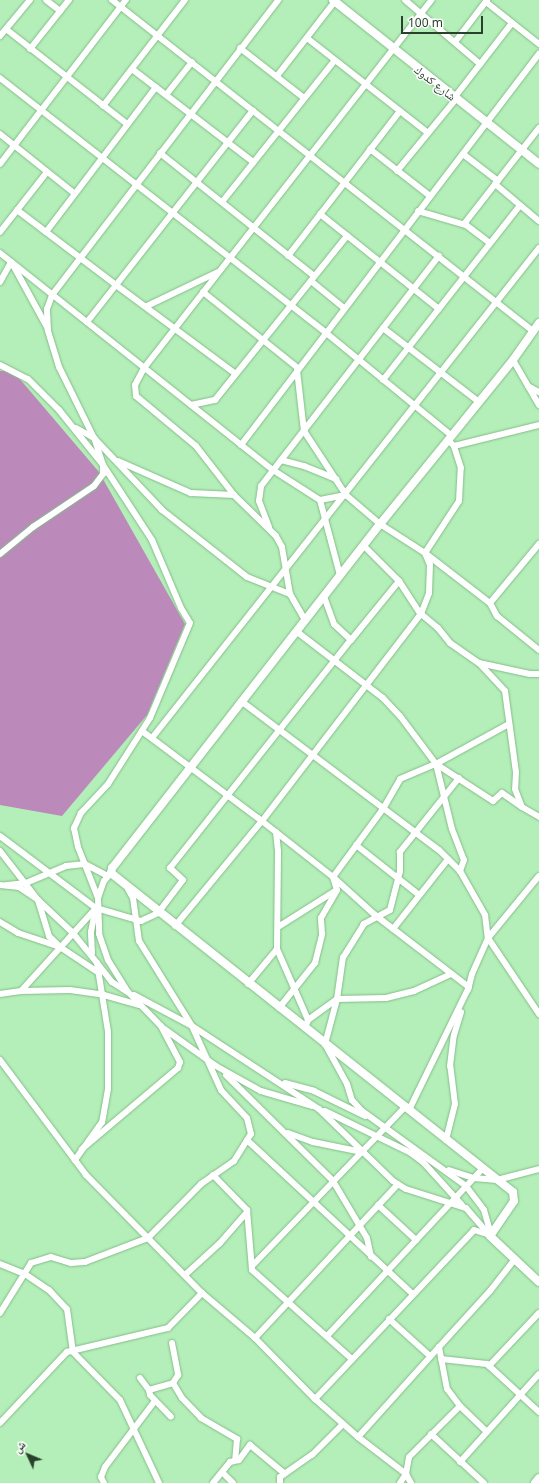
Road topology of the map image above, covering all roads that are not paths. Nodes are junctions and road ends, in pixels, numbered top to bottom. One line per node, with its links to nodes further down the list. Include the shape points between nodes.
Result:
1 (30, 0): 16 (street)
2 (46, 0): 13 (street)
3 (69, 0): 13 (street)
4 (112, 0): 12 (street)
5 (126, 0): 12 (street)
6 (185, 0): 17 (street)
7 (278, 0): 22 (street)
8 (335, 0): 19 (street); 24 (street, شارع كدوك)
9 (405, 0): 14 (street)
10 (432, 0): 14 (street)
11 (487, 1): 15 (street); 20 (street)
12 (121, 7): 17 (street); 32 (street)
13 (60, 11): 23 (street)
14 (422, 13): 20 (street); 24 (street)
15 (512, 23): 21 (street); 28 (street)
16 (6, 29): 18 (street); 23 (street)
17 (157, 35): 27 (street); 29 (street)
18 (0, 36)
19 (307, 38): 26 (street); 30 (street)
20 (455, 42): 28 (street)
21 (539, 44)
22 (240, 48): 30 (street); 33 (street)
23 (30, 49): 32 (street)
24 (393, 50): 34 (street); 38 (street, شارع كدوك)
25 (539, 54): 45 (street)
26 (335, 60): 34 (street); 37 (street)
27 (192, 62): 33 (street); 36 (street)
28 (480, 64): 38 (street)
29 (132, 69): 35 (street); 39 (street)
30 (277, 76): 37 (street)
31 (0, 78): 42 (street)
32 (67, 78): 39 (street); 42 (street)
33 (216, 81): 40 (street); 43 (street)
34 (366, 85): 41 (street); 56 (street)
35 (156, 87): 36 (street); 44 (street)
36 (166, 95): 43 (street)
37 (304, 98): 47 (street)
38 (455, 98): 45 (street, شارع كدوك); 48 (street)
39 (103, 106): 44 (street)
40 (253, 110): 47 (street); 50 (street)
41 (400, 111): 48 (street); 52 (street)
42 (42, 112): 51 (street); 57 (street)
43 (190, 114): 50 (street); 54 (street)
44 (127, 124): 57 (street)
45 (486, 124): 53 (street, شارع كدوك); 55 (street)
46 (539, 128): 53 (street)
47 (278, 130): 56 (street); 58 (street)
48 (428, 133): 61 (street)
49 (0, 134): 51 (street)
50 (228, 143): 58 (street); 63 (street)
51 (14, 146): 59 (street); 62 (street)
52 (370, 149): 61 (street); 64 (street)
53 (521, 150): 60 (street, شارع كدوك); 65 (street)
54 (160, 154): 63 (street); 66 (street)
55 (463, 154): 65 (street); 68 (street)
56 (311, 155): 64 (street); 77 (street)
57 (101, 158): 66 (street); 67 (street)
58 (253, 162): 69 (street)
59 (0, 164)
60 (539, 164)
61 (397, 171): 68 (street)
62 (47, 172): 67 (street); 71 (street)
63 (196, 182): 69 (street); 73 (street)
64 (344, 182): 74 (street); 78 (street)
65 (496, 182): 70 (street); 76 (street)
66 (136, 185): 73 (street); 87 (street)
67 (74, 193): 80 (street)
68 (430, 196): 72 (street)
69 (222, 202): 77 (street)
70 (520, 205): 75 (street); 82 (street)
71 (17, 210): 79 (street); 80 (street)
72 (418, 211): 76 (street); 78 (street)
73 (172, 212): 88 (street); 95 (street)
74 (320, 214): 81 (street); 85 (street)
75 (539, 221)
76 (464, 224): 82 (street)
77 (254, 228): 85 (street); 88 (street)
78 (404, 229): 86 (street); 89 (street)
79 (0, 232)
80 (46, 232): 87 (street)
81 (347, 236): 89 (street); 93 (street)
82 (490, 243): 92 (street)
83 (539, 248): 99 (street)
84 (0, 253): 90 (street)
85 (288, 256): 93 (street)
86 (439, 256): 92 (street); 96 (street)
87 (80, 258): 95 (street); 98 (street)
88 (230, 258): 91 (street); 101 (street)
89 (380, 261): 96 (street); 102 (street)
90 (11, 262): 94 (street); 98 (street); 108 (street)
91 (219, 272): 97 (street); 100 (street)
92 (465, 276): 99 (street); 103 (street)
93 (312, 279): 101 (street); 102 (street)
94 (0, 282)
95 (116, 285): 100 (street); 104 (street)
96 (414, 289): 103 (street); 107 (street)
97 (204, 292): 106 (street); 111 (street)
98 (52, 295): 104 (street); 108 (street, via 47,309)
99 (497, 302): 109 (street); 118 (street)
100 (147, 306): 106 (street)
101 (291, 306): 110 (street); 111 (street)
102 (344, 308): 110 (street)
103 (439, 308): 112 (street)
104 (87, 322): 116 (street)
105 (539, 323): 109 (street)
106 (176, 327): 116 (street); 119 (street)
107 (384, 328): 112 (street); 113 (street)
108 (48, 330): 130 (street, via 59,367)
109 (533, 331): 114 (street)
110 (325, 332): 113 (street); 117 (street)
111 (263, 340): 117 (street); 119 (street)
112 (408, 348): 118 (street); 120 (street)
113 (359, 360): 120 (street); 129 (street)
114 (513, 360): 121 (street); 123 (street)
115 (0, 365): 128 (street, via 28,379)
116 (144, 368): 124 (street); 138 (street, via 135,385 136,396 196,446)
117 (298, 369): 129 (street); 132 (street)
118 (441, 373): 123 (street); 125 (street)
119 (236, 374): 124 (street, via 215,400)
120 (383, 380): 125 (street)
121 (526, 385): 122 (street); 126 (street)
122 (539, 392)
123 (479, 402): 131 (street)
124 (191, 405): 132 (street)
125 (415, 406): 131 (street); 139 (street)
126 (539, 406)
127 (539, 425): 131 (street)
128 (73, 426): 130 (street); 135 (street)
129 (304, 431): 134 (street); 137 (street)
130 (94, 438): 133 (street); 135 (street)
131 (451, 440): 142 (street); 146 (street, via 461,468 459,501)
132 (242, 445): 136 (street)
133 (115, 460): 138 (street, via 191,493); 151 (street, via 162,510 247,577)
134 (280, 460): 136 (street); 137 (street)
135 (103, 465): 147 (street, via 103,474 94,486); 166 (street, via 152,540 181,608 190,622)
136 (272, 470): 140 (street); 143 (street, via 261,486 259,501)
137 (337, 479): 139 (street)
138 (234, 495): 143 (street)
139 (346, 495): 140 (street); 141 (street); 142 (street)
140 (320, 500): 141 (street)
141 (326, 521): 148 (street); 149 (street)
142 (380, 524): 145 (street); 146 (street)
143 (269, 527): 148 (street, via 282,547)
144 (539, 544): 154 (street)
145 (363, 545): 149 (street); 150 (street)
146 (425, 553): 154 (street); 155 (street, via 430,565 429,593)
147 (0, 554)
148 (286, 570): 151 (street); 152 (street)
149 (340, 575): 153 (street)
150 (399, 581): 155 (street); 158 (street)
151 (272, 587): 152 (street); 168 (street)
152 (290, 594): 156 (street)
153 (324, 596): 156 (street); 158 (street, via 334,624)
154 (490, 604): 159 (street, via 497,616)
155 (422, 614): 161 (street, via 450,643); 163 (street)
156 (305, 620): 157 (street)
157 (296, 631): 160 (street); 164 (street)
158 (351, 640): 160 (street)
159 (539, 650)
160 (335, 661): 163 (street); 167 (street)
161 (479, 663): 162 (street); 165 (street, via 505,691)
162 (539, 674)
163 (366, 685): 169 (street); 170 (street, via 400,716)
164 (241, 701): 167 (street); 171 (street)
165 (509, 724): 170 (street); 175 (street, via 516,772 514,789)
166 (142, 731): 168 (street); 185 (street, via 108,784 81,813 74,828)
167 (280, 731): 169 (street); 173 (street)
168 (152, 738): 171 (street)
169 (313, 757): 176 (street); 178 (street)
170 (436, 764): 172 (street); 174 (street); 176 (street, via 400,779)
171 (190, 767): 173 (street); 188 (street, via 112,868)
172 (458, 778): 174 (street); 175 (street, via 493,801 502,793)
173 (228, 796): 178 (street); 201 (street, via 170,868 183,880)
174 (444, 797): 180 (street); 186 (street, via 464,860)
175 (522, 807): 177 (street)
176 (383, 809): 180 (street); 182 (street)
177 (539, 817)
178 (262, 821): 179 (street); 205 (street)
179 (276, 832): 190 (street); 206 (street)
180 (416, 833): 184 (street); 191 (street, via 400,852)
181 (0, 836): 187 (street)
182 (356, 845): 190 (street); 191 (street)
183 (0, 851): 192 (street)
184 (448, 859): 186 (street); 197 (street)
185 (85, 864): 187 (street, via 66,866); 188 (street); 198 (street)
186 (460, 871): 209 (street, via 485,915)
187 (51, 874): 192 (street); 200 (street)
188 (110, 875): 195 (street); 198 (street, via 104,881)
189 (539, 876): 209 (street)
190 (332, 877): 196 (street); 202 (street)
191 (398, 878): 197 (street); 202 (street, via 390,910)
192 (26, 883): 194 (street); 199 (street)
193 (0, 885): 194 (street)
194 (7, 885): 199 (street, via 19,887)
195 (128, 889): 201 (street); 203 (street, via 133,898)
196 (337, 890): 206 (street); 218 (street, via 321,918 322,934 315,963)
197 (419, 896): 207 (street)
198 (98, 898): 200 (street)
199 (38, 900): 208 (street); 210 (street, via 50,936)
200 (98, 907): 203 (street); 208 (street); 212 (street, via 91,932); 220 (street, via 101,943)
201 (158, 913): 203 (street, via 141,921); 205 (street)
202 (377, 916): 207 (street); 223 (street, via 364,924 343,957)
203 (135, 919): 229 (street, via 139,941)
204 (0, 922): 210 (street, via 18,933)
205 (175, 926): 216 (street)
206 (278, 928): 211 (street)
207 (393, 929): 215 (street)
208 (72, 932): 210 (street); 212 (street)
209 (488, 938): 217 (street); 226 (street)
210 (60, 947): 214 (street); 219 (street)
211 (277, 949): 216 (street); 218 (street)
212 (93, 954): 213 (street)
213 (98, 963): 214 (street); 220 (street, via 112,982)
214 (99, 973): 222 (street)
215 (452, 974): 217 (street); 223 (street, via 414,991 393,996)
216 (248, 984): 225 (street)
217 (469, 987): 236 (street); 241 (street, via 453,1043 450,1066 455,1104)
218 (294, 989): 225 (street); 227 (street)
219 (21, 991): 221 (street); 222 (street, via 70,990)
220 (128, 992): 224 (street); 229 (street)
221 (0, 994)
222 (104, 995): 224 (street); 242 (street, via 108,1032 108,1089 102,1122)
223 (337, 999): 227 (street); 230 (street)
224 (142, 1007): 228 (street)
225 (278, 1008): 227 (street)
226 (539, 1014)
227 (306, 1024): 230 (street)
228 (161, 1026): 232 (street); 242 (street, via 180,1062 178,1068)
229 (192, 1026): 232 (street); 234 (street)
230 (325, 1044): 236 (street); 237 (street, via 347,1084 352,1100 362,1111)
231 (0, 1060): 244 (street)
232 (210, 1062): 233 (street); 240 (street, via 221,1090 247,1118 251,1134)
233 (216, 1066): 235 (street, via 261,1091); 238 (street)
234 (278, 1081): 235 (street); 237 (street, via 314,1091)
235 (320, 1109): 239 (street); 243 (street)
236 (407, 1109): 237 (street); 241 (street)
237 (383, 1125): 239 (street); 247 (street)
238 (287, 1133): 243 (street, via 313,1142); 252 (street)
239 (377, 1136): 243 (street); 245 (street)
240 (247, 1140): 249 (street, via 234,1161); 256 (street)
241 (446, 1140): 246 (street)
242 (82, 1149): 244 (street)
243 (362, 1152): 252 (street); 253 (street)
244 (75, 1160): 262 (street, via 86,1175)
245 (423, 1162): 247 (street); 255 (street)
246 (483, 1168): 250 (street); 251 (street)
247 (445, 1169): 250 (street); 254 (street)
248 (539, 1169): 251 (street)
249 (213, 1175): 258 (street); 262 (street)
250 (474, 1178): 251 (street); 254 (street)
251 (497, 1180): 260 (street, via 515,1197)
252 (334, 1182): 256 (street); 259 (street)
253 (398, 1184): 255 (street, via 406,1189); 257 (street)
254 (466, 1186): 255 (street); 260 (street, via 484,1210)
255 (453, 1200): 260 (street, via 466,1208); 263 (street)
256 (313, 1202): 261 (street); 267 (street)
257 (378, 1205): 259 (street); 263 (street)
258 (247, 1212): 267 (street); 270 (street, via 220,1243)
259 (359, 1225): 261 (street); 264 (street, via 367,1238)
260 (490, 1235): 265 (street); 273 (street, via 474,1230)
261 (349, 1236): 264 (street); 274 (street)
262 (148, 1238): 269 (street, via 85,1262 71,1263 51,1257 44,1259 31,1263); 270 (street)
263 (416, 1240): 268 (street)
264 (371, 1257): 268 (street)
265 (516, 1259): 271 (street); 281 (street)
266 (0, 1264): 269 (street)
267 (252, 1266): 274 (street, via 252,1270)
268 (387, 1271): 273 (street); 278 (street)
269 (25, 1274): 275 (street); 282 (street, via 49,1290 66,1309)
270 (185, 1276): 272 (street)
271 (539, 1282)
272 (202, 1293): 279 (street); 282 (street, via 168,1328)
273 (413, 1294): 277 (street)
274 (288, 1302): 278 (street); 279 (street)
275 (0, 1313)
276 (539, 1313): 286 (street)
277 (389, 1319): 283 (street); 284 (street)
278 (327, 1336): 284 (street)
279 (255, 1338): 292 (street)
280 (172, 1343): 289 (street, via 178,1375)
281 (439, 1346): 283 (street); 285 (street)
282 (73, 1352): 297 (street, via 67,1352); 299 (street, via 120,1400)
283 (430, 1356): 302 (street)
284 (352, 1359): 292 (street)
285 (441, 1359): 286 (street); 294 (street, via 447,1389)
286 (489, 1366): 291 (street)
287 (539, 1374): 291 (street)
288 (140, 1378): 290 (street)
289 (173, 1382): 290 (street); 303 (street, via 182,1398 201,1418 237,1439)
290 (149, 1390): 293 (street)
291 (520, 1395): 295 (street); 300 (street)
292 (315, 1399): 298 (street)
293 (155, 1401): 296 (street); 299 (street)
294 (460, 1406): 300 (street); 301 (street)
295 (539, 1412)
296 (171, 1417)
297 (0, 1423)
298 (343, 1424): 302 (street); 306 (street, via 312,1455)
299 (135, 1429): 309 (street, via 105,1467 101,1477); 310 (street, via 146,1460)
300 (487, 1432): 304 (street)
301 (431, 1434): 304 (street); 307 (street, via 409,1457)
302 (358, 1437): 307 (street)
303 (234, 1460): 305 (street); 306 (street, via 239,1460 250,1445)
304 (460, 1462): 316 (street)
305 (223, 1474): 311 (street); 312 (street)
306 (285, 1474): 313 (street, via 280,1477)
307 (406, 1474): 314 (street); 315 (street)
308 (539, 1478): 317 (street)
309 (104, 1483)
310 (159, 1483)
311 (212, 1483)
312 (232, 1483)
313 (280, 1483)
314 (400, 1483)
315 (410, 1483)
316 (484, 1483)
317 (534, 1483)

